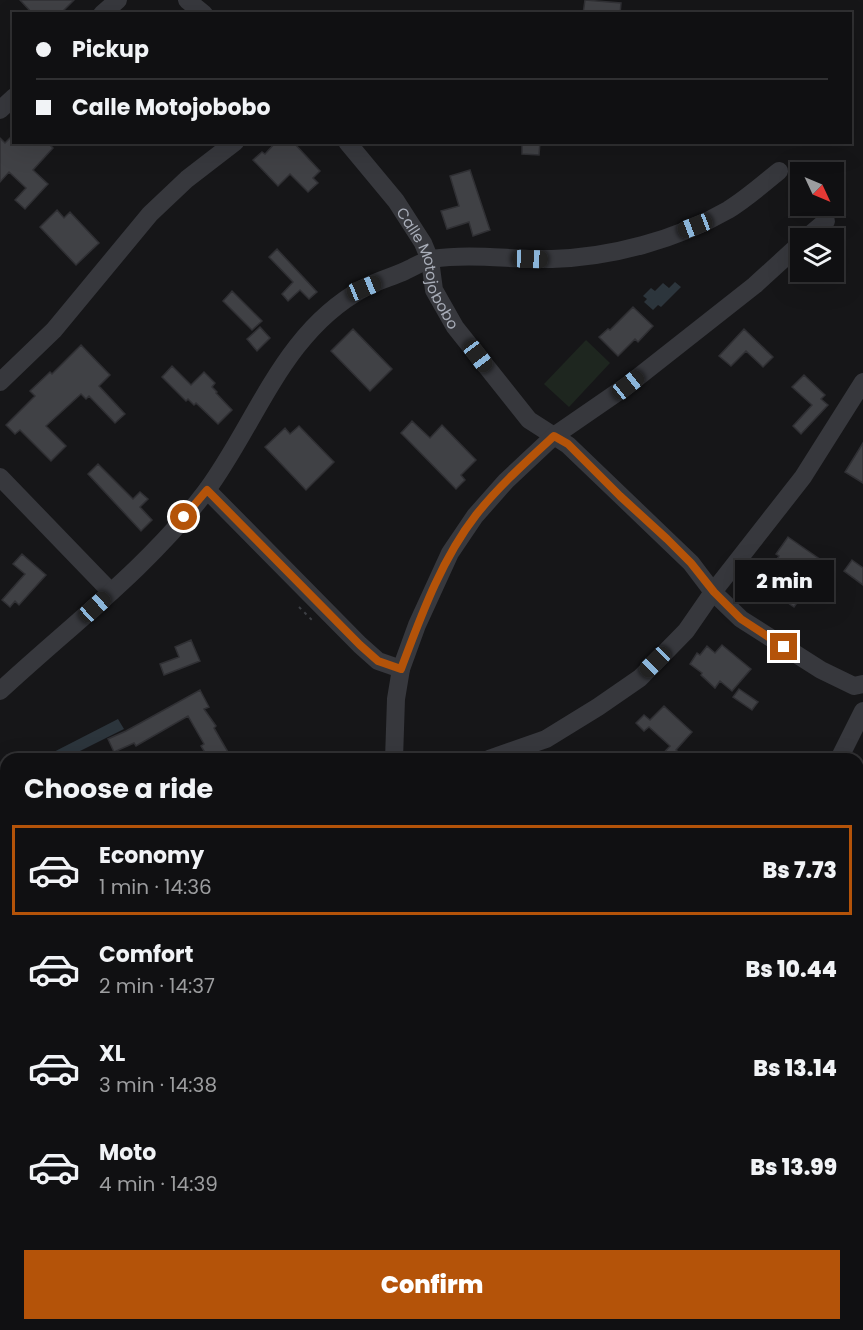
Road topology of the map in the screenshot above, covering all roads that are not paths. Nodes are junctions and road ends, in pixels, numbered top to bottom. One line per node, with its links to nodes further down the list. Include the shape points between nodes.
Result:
1 (187, 0): 2 (street)
2 (202, 12)
3 (12, 99): 4 (street)
4 (0, 110)
5 (232, 144): 12 (street, via 187,178 150,214 54,330)
6 (349, 144): 11 (street, Calle Motojobobo, via 396,201)
7 (780, 171): 11 (street, via 729,209 669,236 629,248 586,257)
8 (826, 221): 9 (street)
9 (818, 228)
10 (790, 253): 14 (street, via 628,385)
11 (430, 260): 14 (street, Calle Motojobobo, via 434,290 455,327 529,420); 16 (street, via 364,288 300,339)
12 (0, 382)
13 (863, 382): 18 (street, via 804,477)
14 (554, 436): 18 (street, Calle Motojobobo, via 568,444 691,563); 19 (street, via 506,481 450,553)
15 (0, 477): 17 (street)
16 (207, 490): 17 (street, via 160,545); 19 (street, via 360,645 378,661)
17 (111, 592): 21 (street)
18 (714, 592): 20 (street, Calle Motojobobo, via 741,619 821,670 854,686); 24 (street, via 686,631 640,678 546,739)
19 (401, 669): 23 (street, via 396,699)
20 (863, 684)
21 (0, 691)
22 (863, 711): 25 (street)
23 (397, 753)
24 (506, 753)
25 (842, 753)

